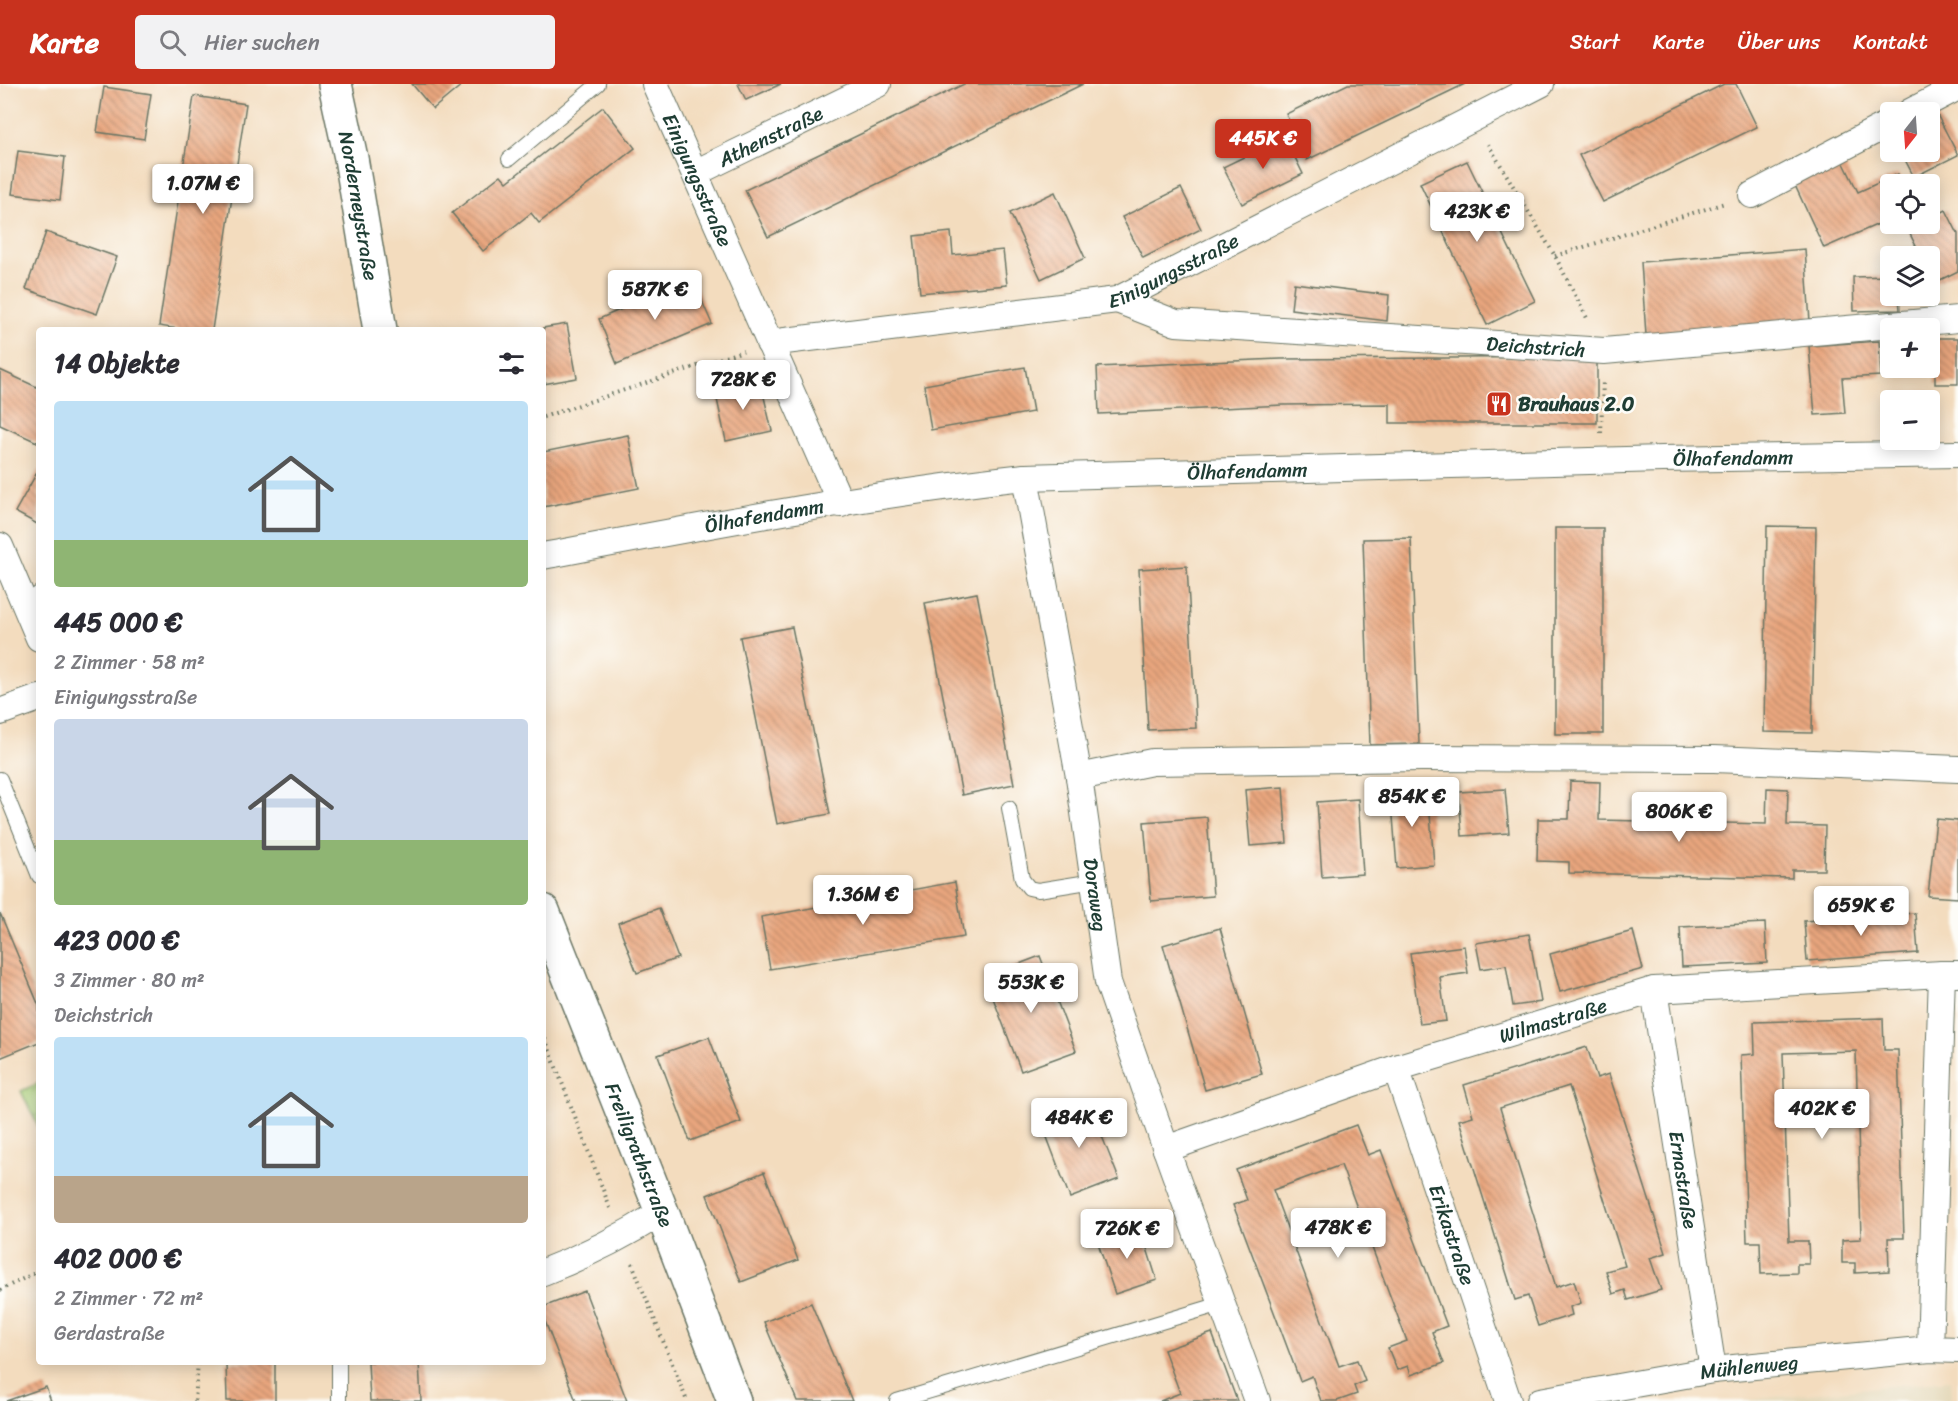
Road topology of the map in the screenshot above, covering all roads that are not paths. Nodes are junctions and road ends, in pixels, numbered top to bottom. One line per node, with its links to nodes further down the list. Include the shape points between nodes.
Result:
1 (335, 84): 14 (street, Norderneystraße)
2 (598, 84): 9 (lane)
3 (655, 84): 10 (street, Einigungsstraße)
4 (878, 84): 10 (street, Athenstraße)
5 (1541, 84): 12 (street, Einigungsstraße)
6 (1958, 87): 7 (street)
7 (1929, 102)
8 (1880, 128): 11 (street)
9 (509, 159)
10 (695, 173): 15 (street, Einigungsstraße)
11 (1752, 195)
12 (1117, 300): 13 (street, Deichstrich, via 1176,323 1604,351); 15 (street, Einigungsstraße)
13 (1958, 319)
14 (379, 327)
15 (769, 343): 18 (street, Einigungsstraße)
16 (1958, 454): 17 (street, Ölhafendamm)
17 (1025, 477): 18 (street, Ölhafendamm); 26 (street, Doraweg)
18 (841, 504): 20 (street, Ölhafendamm)
19 (0, 546): 21 (street)
20 (546, 555)
21 (32, 599): 22 (street)
22 (36, 621)
23 (36, 699): 24 (street)
24 (0, 712)
25 (1958, 770): 26 (street, via 1714,759 1422,758 1152,762)
26 (1079, 777): 30 (street, Doraweg)
27 (0, 779): 29 (lane)
28 (1009, 808): 30 (lane, via 1022,879 1029,888)
29 (36, 869)
30 (1094, 881): 35 (street, Doraweg, via 1108,982)
31 (546, 919): 36 (street, Freiligrathstraße)
32 (1950, 974): 33 (street, Wilmastraße); 39 (street)
33 (1654, 990): 34 (street, Wilmastraße); 42 (street, Ernastraße)
34 (1396, 1068): 35 (street, Wilmastraße); 47 (street, Erikastraße)
35 (1166, 1149): 38 (street, Doraweg)
36 (662, 1212): 37 (street, via 581,1258); 44 (street, Freiligrathstraße)
37 (546, 1271)
38 (1221, 1304): 45 (lane); 46 (street, Doraweg)
39 (1930, 1349): 40 (street, Mühlenweg); 42 (street, Mühlenweg)
40 (1958, 1350)
41 (339, 1365): 43 (lane)
42 (1713, 1370): 48 (street, Mühlenweg)
43 (339, 1401)
44 (734, 1401)
45 (897, 1401)
46 (1257, 1401)
47 (1508, 1401)
48 (1540, 1401)

